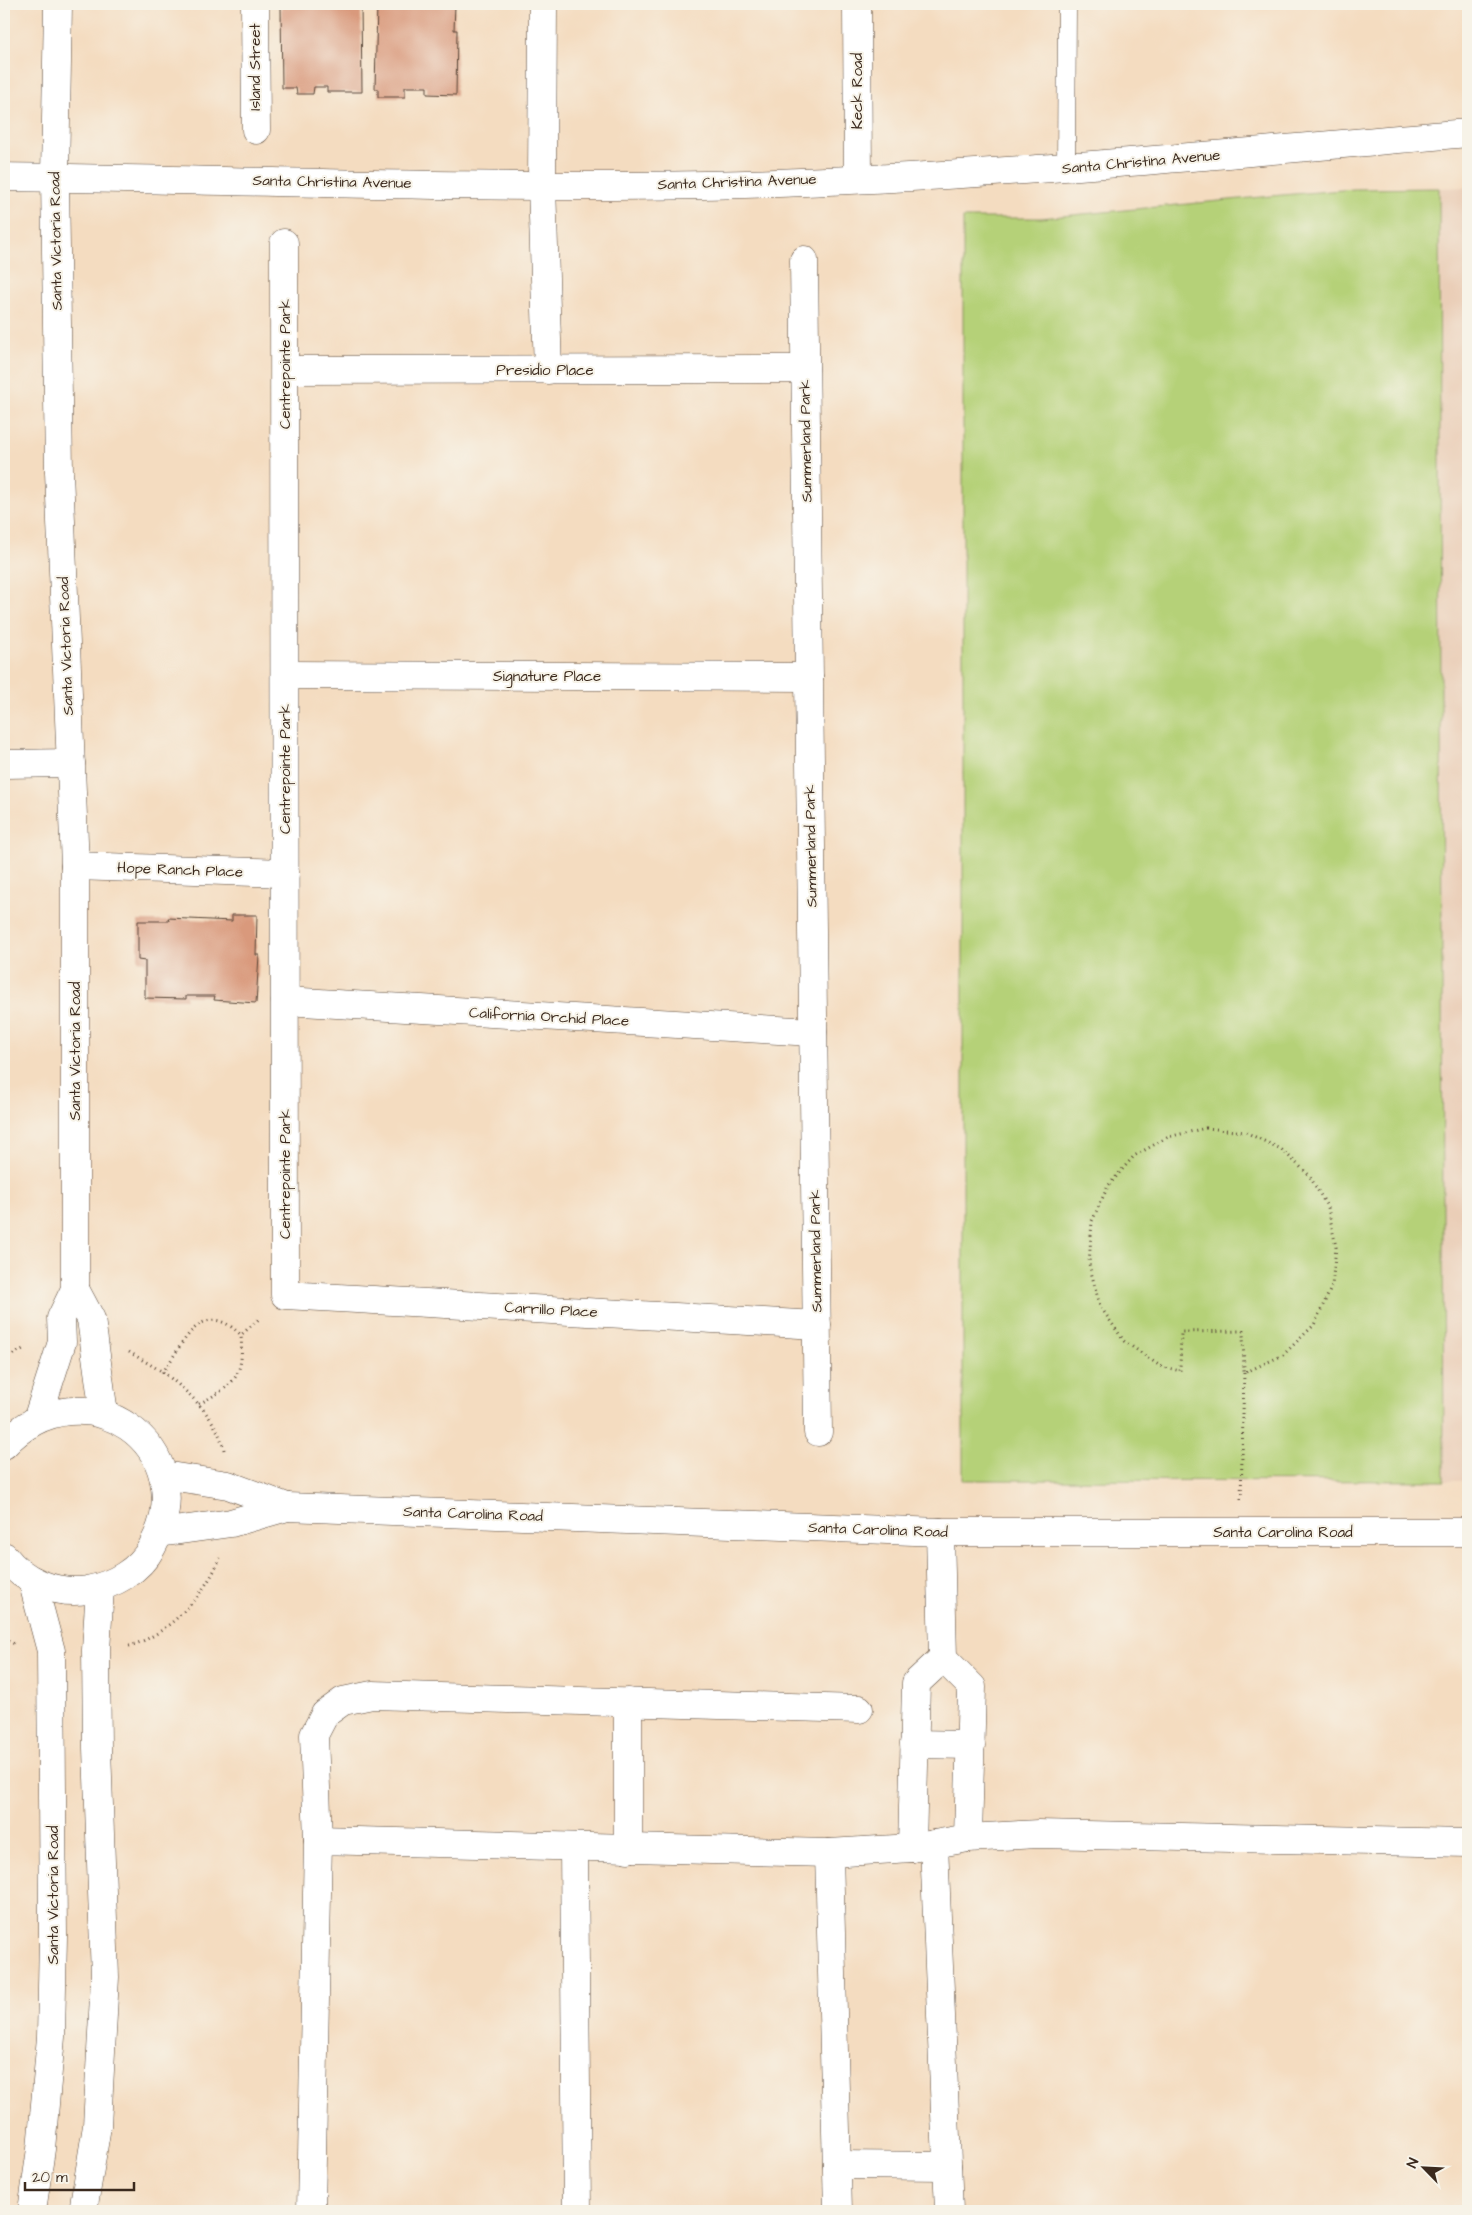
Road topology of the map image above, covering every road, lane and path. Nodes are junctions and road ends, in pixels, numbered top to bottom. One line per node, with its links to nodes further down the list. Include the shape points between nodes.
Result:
1 (58, 4): 10 (street, Santa Victoria Road)
2 (255, 4): 6 (street, Island Street)
3 (543, 4): 12 (street)
4 (857, 4): 11 (street, Keck Road)
5 (1067, 4): 8 (lane)
6 (256, 130)
7 (1468, 133): 8 (street, Santa Christina Avenue)
8 (1066, 169): 11 (street, Santa Christina Avenue)
9 (4, 177): 10 (street, Santa Christina Avenue)
10 (55, 177): 12 (street, Santa Christina Avenue); 20 (street, Santa Victoria Road, via 59,472)
11 (858, 178): 12 (street, Santa Christina Avenue, via 706,185)
12 (542, 186): 17 (street)
13 (284, 243): 16 (street, Centrepointe Park)
14 (804, 260): 15 (street, Summerland Park)
15 (805, 369): 17 (street, Presidio Place); 19 (street, Summerland Park)
16 (285, 370): 17 (street, Presidio Place); 18 (street, Centrepointe Park)
17 (548, 370)
18 (285, 675): 19 (street, Signature Place); 23 (street, Centrepointe Park)
19 (809, 677): 25 (street, Summerland Park)
20 (71, 763): 21 (street); 22 (street, Santa Victoria Road)
21 (4, 764)
22 (75, 866): 23 (street, Hope Ranch Place); 26 (street, Santa Victoria Road)
23 (285, 873): 24 (street, Centrepointe Park)
24 (285, 1002): 25 (street, California Orchid Place); 27 (street, Centrepointe Park)
25 (813, 1032): 28 (street, Summerland Park)
26 (75, 1289): 34 (street, Santa Victoria Road, via 91,1319); 35 (street, Santa Victoria Road, via 61,1318 62,1342)
27 (285, 1295): 28 (street, Carrillo Place); 29 (path)
28 (817, 1325): 36 (street, Summerland Park)
29 (241, 1334): 31 (path, via 229,1323 210,1320 195,1325); 33 (path, via 241,1365 236,1376 223,1390)
30 (125, 1350): 31 (path)
31 (163, 1372): 33 (path)
32 (1244, 1373): 32 (path, via 1244,1331 1181,1332 1180,1371 1160,1366 1124,1341 1100,1306 1089,1264 1092,1221 1108,1186 1134,1156 1168,1136 1206,1128 1245,1132 1281,1149 1302,1168 1328,1208 1336,1247 1332,1286 1314,1325 1283,1355); 42 (path)
33 (199, 1404): 38 (path, via 223,1447)
34 (104, 1414): 35 (street, via 82,1409); 39 (street, via 124,1423 141,1437)
35 (38, 1417): 37 (street)
36 (818, 1432)
37 (4, 1444)
38 (224, 1456)
39 (163, 1475): 40 (street, Santa Carolina Road, via 228,1485); 44 (street, via 166,1504)
40 (288, 1507): 41 (street, Santa Carolina Road); 44 (street, Santa Carolina Road, via 231,1523)
41 (940, 1532): 42 (street, Santa Carolina Road); 50 (street)
42 (1240, 1532): 43 (street, Santa Carolina Road)
43 (1468, 1532)
44 (160, 1533): 48 (street, via 146,1557 125,1576)
45 (223, 1550): 49 (path, via 215,1572 194,1601 155,1636)
46 (4, 1556): 47 (street)
47 (32, 1580): 48 (street, via 54,1589); 64 (street, Santa Victoria Road, via 51,1651 53,1936 51,2037)
48 (100, 1588): 65 (street, via 96,1650 97,1748 105,1977 97,2126)
49 (125, 1647)
50 (942, 1658): 53 (street, via 916,1683); 54 (street, via 972,1687)
51 (628, 1702): 52 (street); 56 (street, via 372,1695 344,1701 325,1714 314,1735); 60 (street)
52 (859, 1709)
53 (914, 1744): 54 (street); 58 (street)
54 (971, 1745): 55 (street)
55 (968, 1838): 57 (street, via 1038,1834); 58 (street)
56 (318, 1840): 59 (street); 66 (street)
57 (1468, 1843)
58 (923, 1846): 61 (street); 63 (street)
59 (574, 1848): 60 (street); 67 (street)
60 (628, 1849): 61 (street)
61 (829, 1853): 62 (street)
62 (837, 2165): 63 (street); 68 (street)
63 (947, 2166): 69 (street)
64 (32, 2211)
65 (84, 2211)
66 (311, 2211)
67 (577, 2211)
68 (838, 2211)
69 (949, 2211)

